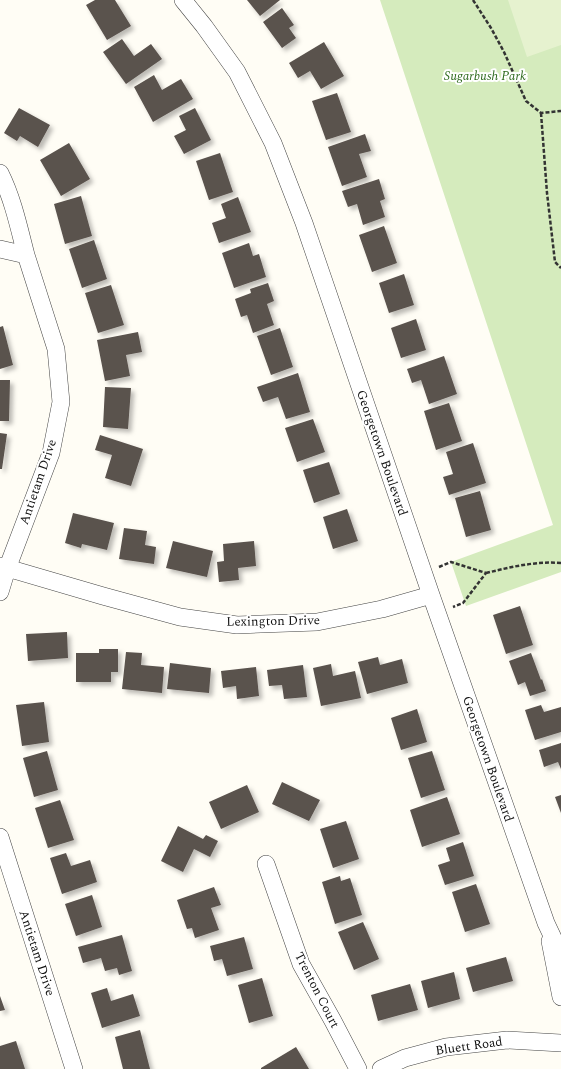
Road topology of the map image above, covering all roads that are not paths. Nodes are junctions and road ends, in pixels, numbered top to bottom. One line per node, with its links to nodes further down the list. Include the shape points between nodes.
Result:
1 (183, 0): 7 (street, Georgetown Boulevard, via 237,72 274,143 304,223)
2 (0, 173): 4 (street, Antietam Drive, via 6,184)
3 (0, 249): 4 (street)
4 (26, 255): 5 (street, Antietam Drive, via 56,349 62,402 51,453)
5 (3, 567): 6 (street, Antietam Drive); 7 (street, Lexington Drive, via 180,617 236,625 317,622 382,609)
6 (0, 592)
7 (430, 595): 10 (street, Georgetown Boulevard)
8 (0, 837): 14 (street, Antietam Drive)
9 (266, 864): 15 (street, Trenton Court, via 301,964)
10 (546, 923): 11 (street, Georgetown Boulevard); 12 (street, Georgetown Boulevard)
11 (561, 955)
12 (561, 997)
13 (561, 1043): 16 (street, Bluett Road, via 507,1040 446,1047 405,1058)
14 (74, 1069)
15 (358, 1069)
16 (381, 1069)

